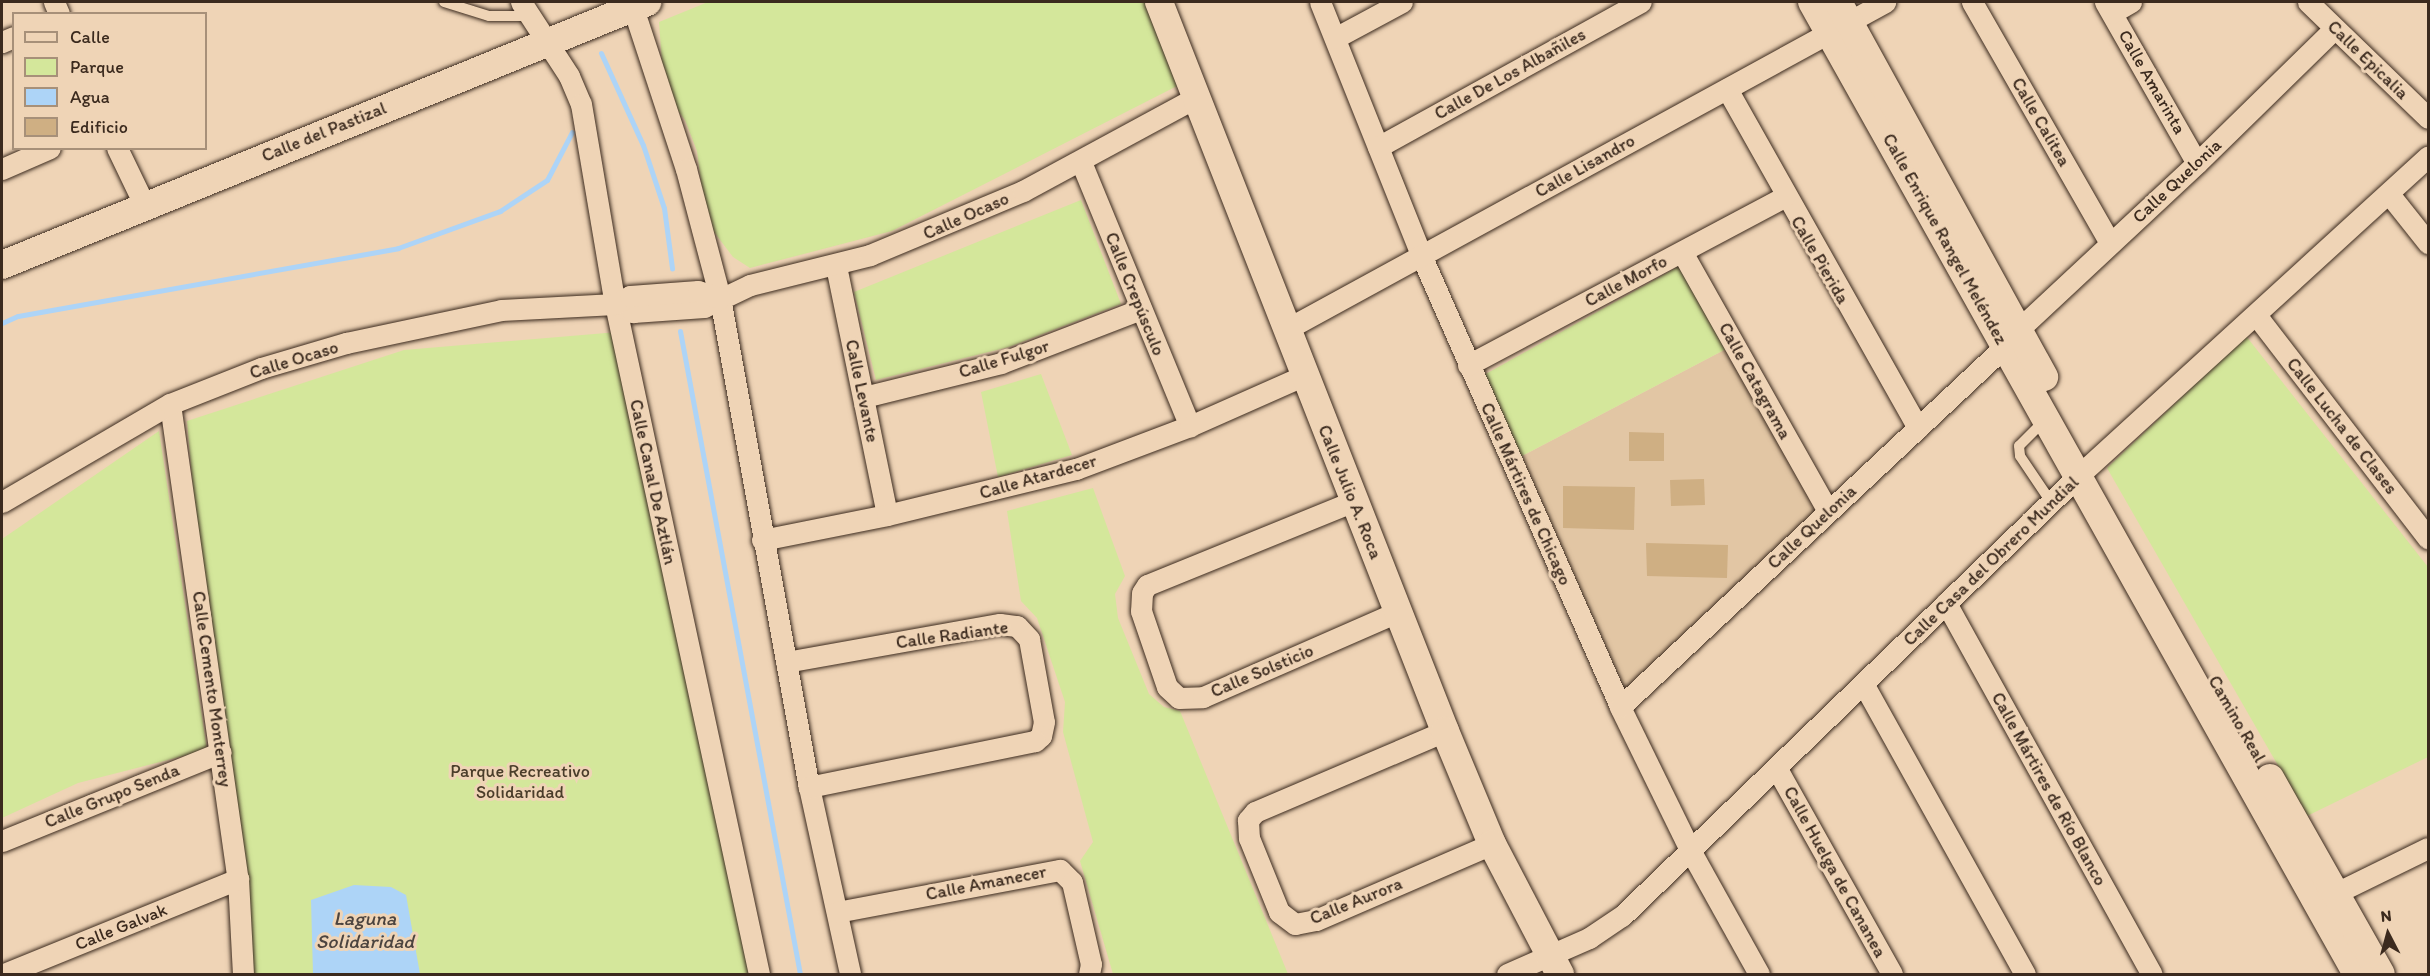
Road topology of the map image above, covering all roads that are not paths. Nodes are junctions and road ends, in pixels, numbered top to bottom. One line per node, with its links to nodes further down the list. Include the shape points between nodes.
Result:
1 (444, 2): 13 (lane, via 489,16)
2 (1159, 2): 19 (street, Calle Julio A. Roca)
3 (1320, 2): 16 (street, Calle Mártires de Chicago)
4 (1402, 2): 16 (street)
5 (1641, 2): 21 (street, Calle De Los Albañiles)
6 (1812, 2): 14 (street, Calle Enrique Rangel Meléndez)
7 (1886, 2): 14 (street, Calle Lisandro)
8 (1972, 2): 31 (street, Calle Calitea)
9 (2131, 2): 12 (street)
10 (2308, 2): 15 (street, Calle Epicalia)
11 (640, 4): 17 (street, Calle del Pastizal); 37 (street)
12 (2109, 7): 26 (street, Calle Amarinta)
13 (525, 9): 17 (street, Calle Canal De Aztlán)
14 (1839, 18): 18 (street, Calle Lisandro); 42 (street, Calle Enrique Rangel Meléndez)
15 (2334, 28): 20 (street, Calle Epicalia); 26 (street, Calle Quelonia)
16 (1335, 38): 21 (street, Calle Mártires de Chicago)
17 (547, 41): 30 (street, Calle del Pastizal); 38 (street, Calle Canal De Aztlán, via 581,104)
18 (1726, 89): 29 (street, Calle Pierida); 34 (street, Calle Lisandro)
19 (1197, 97): 25 (street, Calle Ocaso); 41 (street, Calle Julio A. Roca)
20 (2428, 118)
21 (1378, 147): 34 (street, Calle Mártires de Chicago)
22 (45, 150): 27 (street)
23 (118, 150): 30 (street)
24 (2428, 156): 28 (street, Calle Casa del Obrero Mundial)
25 (1081, 162): 36 (street, Calle Ocaso, via 952,223); 39 (street, Calle Crepúsculo)
26 (2198, 163): 31 (street, Calle Quelonia)
27 (2, 169)
28 (2389, 194): 32 (street); 40 (street, Calle Casa del Obrero Mundial)
29 (1784, 197): 33 (street, Calle Morfo); 49 (street, Calle Pierida)
30 (144, 204): 35 (street, Calle del Pastizal)
31 (2110, 243): 42 (street, Calle Quelonia)
32 (2428, 243)
33 (1682, 252): 43 (street, Calle Morfo); 54 (street, Calle Catagrama)
34 (1421, 255): 41 (street, Calle Lisandro); 43 (street, Calle Mártires de Chicago)
35 (2, 265)
36 (836, 266): 37 (street, Calle Ocaso, via 750,285); 45 (street, Calle Levante)
37 (720, 298): 38 (street, Calle Ocaso, via 698,291 630,296); 57 (street)
38 (615, 304): 46 (street, Calle Ocaso, via 501,310 425,324 261,368); 77 (street, Calle Canal De Aztlán)
39 (1141, 309): 45 (street, Calle Fulgor, via 1001,363); 48 (street, Calle Crepúsculo)
40 (2256, 315): 50 (street, Calle Casa del Obrero Mundial); 56 (street, Calle Lucha de Clases)
41 (1285, 330): 44 (street, Calle Julio A. Roca)
42 (2011, 338): 47 (street, Calle Enrique Rangel Meléndez); 49 (street, Calle Quelonia); 50 (street, Calle Enrique Rangel Meléndez)
43 (1468, 365): 62 (street, Calle Mártires de Chicago)
44 (1302, 376): 48 (street, Calle Atardecer); 51 (street, Calle Julio A. Roca)
45 (864, 397): 55 (street, Calle Levante)
46 (170, 404): 52 (street, Calle Ocaso); 64 (street, Calle Cemento Monterrey)
47 (2046, 419): 50 (street, Calle Enrique Rangel Meléndez); 53 (lane, via 2019,446 2019,456)
48 (1190, 426): 55 (street, Calle Atardecer, via 1067,472)
49 (1917, 428): 54 (street, Calle Quelonia)
50 (2085, 470): 53 (street, Calle Casa del Obrero Mundial); 72 (street, Camino Real); 85 (street, Camino Real)
51 (1354, 501): 59 (street, Calle Julio A. Roca); 59 (street, Calle Solsticio, via 1147,585 1142,592 1141,611 1167,687 1179,698 1203,697)
52 (2, 502)
53 (2051, 502): 58 (street, Calle Casa del Obrero Mundial)
54 (1828, 511): 62 (street, Calle Quelonia)
55 (887, 515): 57 (street, Calle Atardecer)
56 (2428, 538)
57 (762, 540): 60 (street)
58 (1946, 603): 61 (street, Calle Casa del Obrero Mundial); 84 (street, Calle Mártires de Río Blanco)
59 (1398, 612): 63 (street, Calle Julio A. Roca)
60 (786, 662): 66 (street); 66 (street, Calle Radiante, via 1000,624 1017,626 1029,639 1044,722 1041,736 1035,741)
61 (1864, 685): 65 (street, Calle Casa del Obrero Mundial); 83 (street)
62 (1620, 707): 70 (street, Calle Mártires de Chicago)
63 (1445, 731): 68 (street, Calle Julio A. Roca); 68 (street, Calle Aurora, via 1255,812 1248,820 1249,838 1279,912 1296,924 1316,920)
64 (221, 752): 67 (street, Calle Grupo Senda); 71 (street, Calle Cemento Monterrey)
65 (1777, 769): 70 (street, Calle Casa del Obrero Mundial); 82 (street, Calle Huelga de Cananea)
66 (809, 787): 73 (street)
67 (2, 840)
68 (1492, 844): 74 (street, Calle Julio A. Roca)
69 (2428, 849): 72 (street)
70 (1690, 850): 74 (street, Calle Casa del Obrero Mundial, via 1622,916); 81 (street, Calle Mártires de Chicago)
71 (238, 879): 75 (street, Calle Galvak); 76 (street, Calle Cemento Monterrey)
72 (2336, 893): 86 (street, Camino Real)
73 (837, 912): 78 (street); 79 (street, Calle Amanecer, via 1060,870 1072,882 1091,964)
74 (1555, 965): 80 (street, Calle Casa del Obrero Mundial)
75 (4, 975)
76 (243, 975)
77 (759, 975)
78 (850, 975)
79 (1089, 975)
80 (1507, 975)
81 (1759, 975)
82 (1892, 975)
83 (2025, 975)
84 (2152, 975)
85 (2357, 975)
86 (2381, 975)

